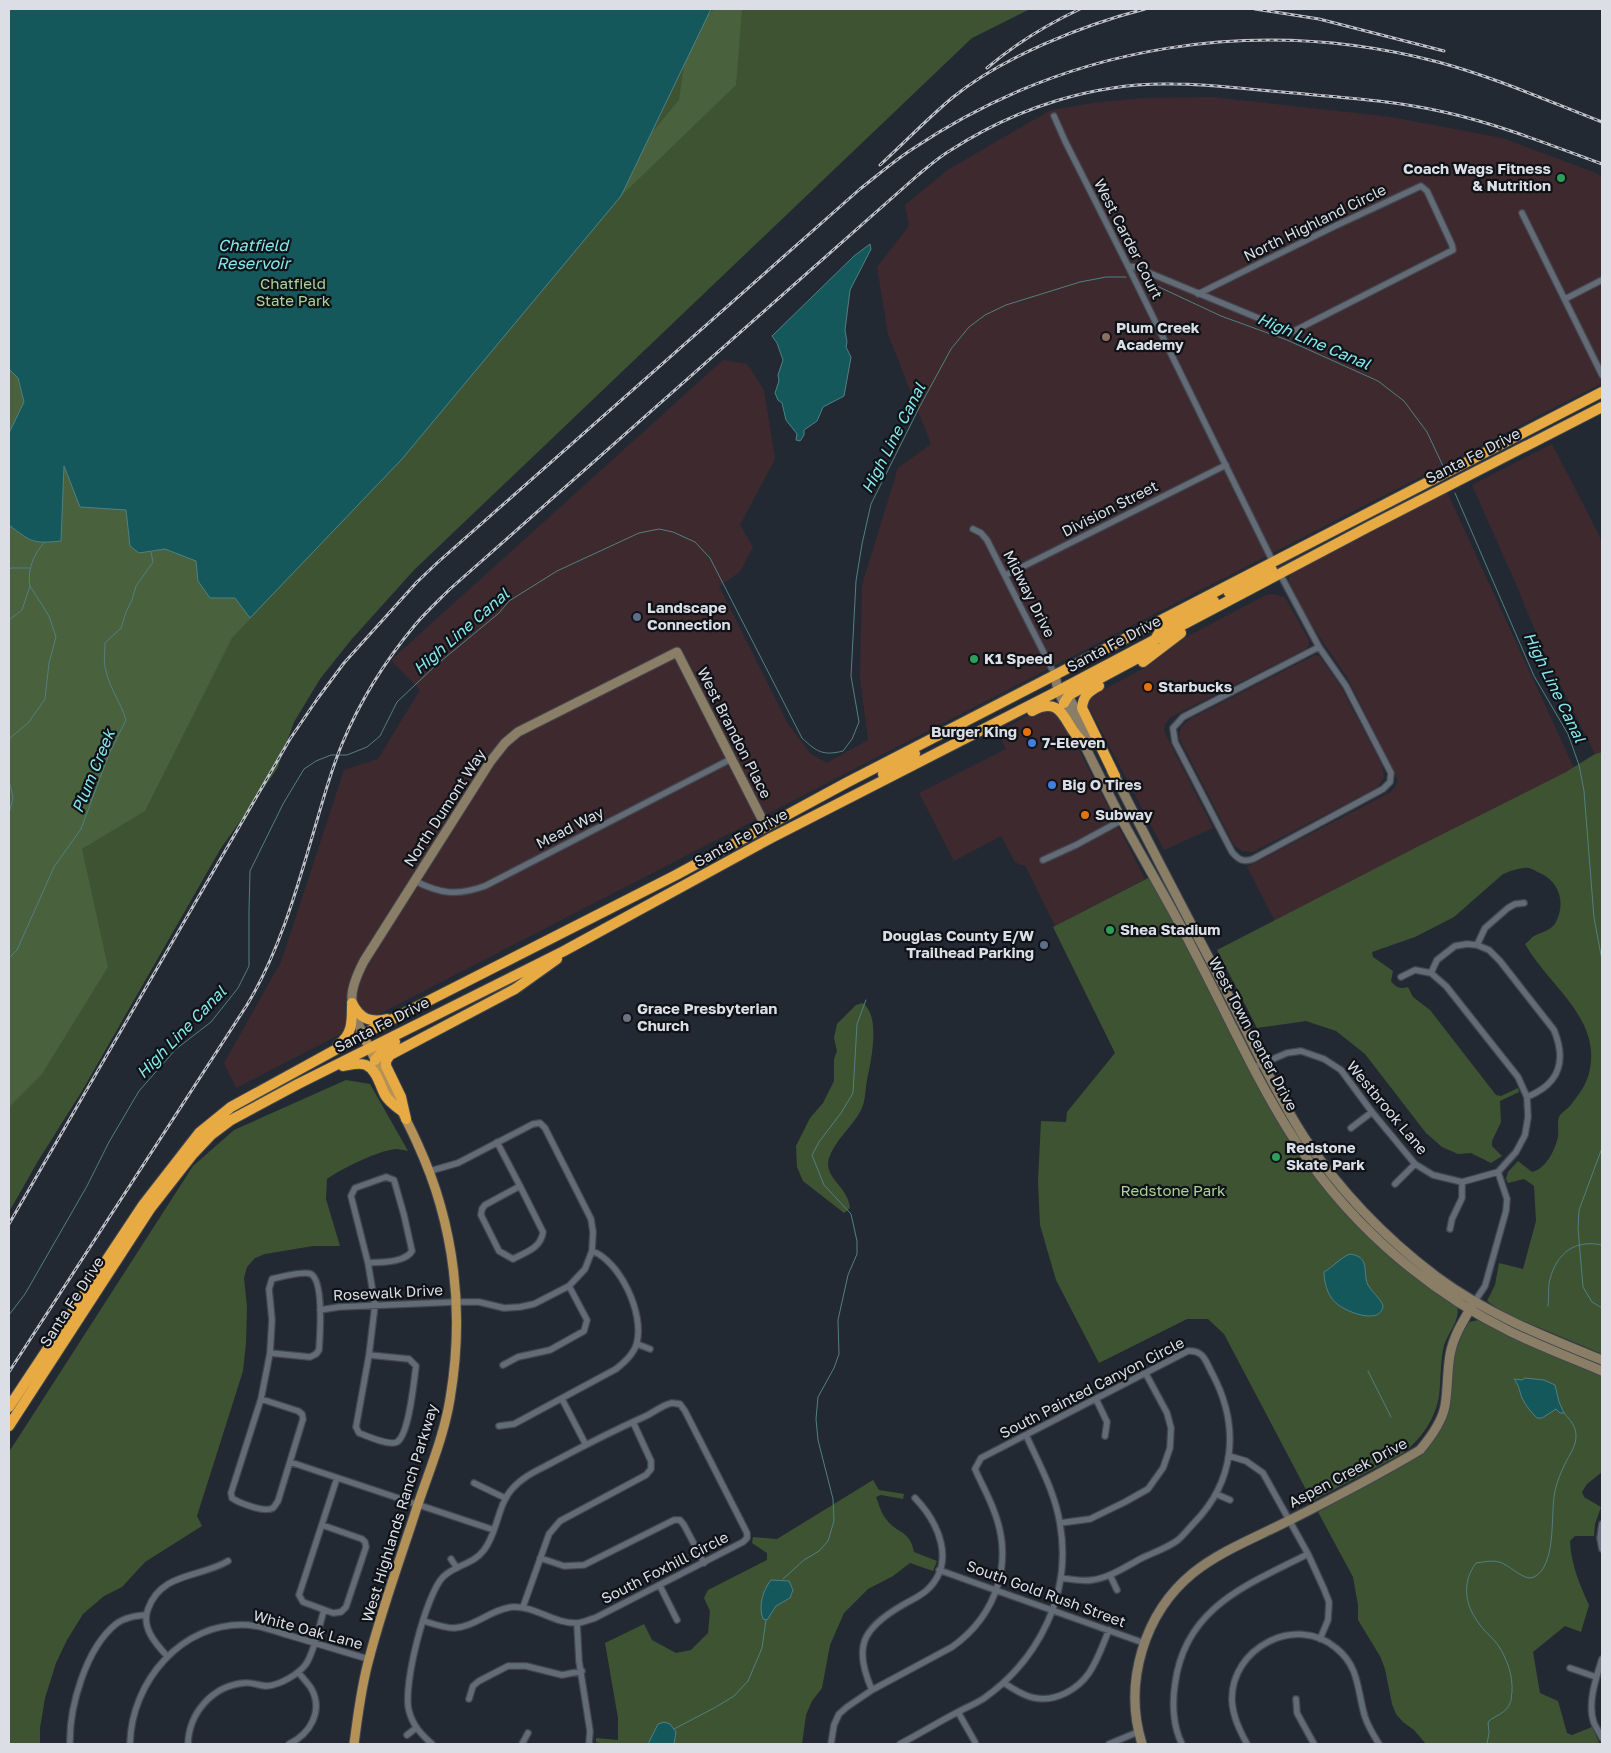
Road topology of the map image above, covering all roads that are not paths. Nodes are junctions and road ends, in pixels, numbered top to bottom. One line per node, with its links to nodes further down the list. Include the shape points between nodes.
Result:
1 (1054, 116): 3 (street, West Carder Court)
2 (1522, 213): 6 (street)
3 (1128, 266): 5 (street, North Highland Circle); 10 (street, West Carder Court)
4 (1602, 280): 6 (street)
5 (1198, 294): 5 (street, North Highland Circle, via 1421,186 1427,191 1453,250 1292,332)
6 (1565, 300): 7 (street)
7 (1602, 375)
8 (1602, 392): 11 (highway, Santa Fe Drive)
9 (1599, 407): 14 (highway, Santa Fe Drive)
10 (1226, 465): 13 (street, West Carder Court); 15 (street, Division Street)
11 (1371, 511): 13 (highway, Santa Fe Drive); 17 (highway, Santa Fe Drive, via 1362,520 1312,550 1170,624 1160,631)
12 (973, 529): 15 (street, Midway Drive, via 987,540)
13 (1273, 562): 20 (highway, Santa Fe Drive)
14 (1280, 574): 16 (highway, Santa Fe Drive); 18 (street)
15 (1006, 575): 20 (street, Midway Drive)
16 (1190, 621): 17 (highway, Santa Fe Drive); 26 (highway, via 1183,631 1142,663 1093,689 1082,700 1082,708)
17 (1155, 640): 21 (highway, Santa Fe Drive, via 1136,659)
18 (1319, 647): 18 (street, via 1346,686 1391,773 1390,782 1383,789 1248,862 1242,861 1232,852 1175,742 1173,728 1183,717)
19 (677, 652): 25 (street, West Brandon Place); 32 (street, North Dumont Way, via 518,732 505,743)
20 (1056, 675): 21 (street, West Town Center Drive); 22 (highway, Santa Fe Drive)
21 (1063, 694): 23 (street, West Town Center Drive); 24 (highway, Santa Fe Drive); 26 (street, West Town Center Drive)
22 (934, 737): 28 (highway, Santa Fe Drive); 29 (highway, via 914,755 746,846)
23 (1083, 742): 24 (highway, via 1075,736 1062,712 1045,706 961,747); 27 (street, West Town Center Drive)
24 (938, 752): 29 (highway, Santa Fe Drive)
25 (731, 759): 28 (street, West Brandon Place); 32 (street, Mead Way, via 480,888 460,893 446,892)
26 (1115, 776): 45 (street, West Town Center Drive)
27 (1122, 820): 30 (street); 46 (street, West Town Center Drive)
28 (766, 827): 31 (highway, Santa Fe Drive)
29 (745, 852): 35 (highway, Santa Fe Drive)
30 (1043, 860)
31 (690, 868): 36 (highway, via 667,886 536,954); 40 (highway, Santa Fe Drive)
32 (415, 881): 39 (street, North Dumont Way, via 364,961 353,986)
33 (1524, 903): 34 (street, via 1508,908 1484,928)
34 (1477, 945): 37 (street, via 1455,946 1438,960); 48 (street, via 1489,950 1500,961 1554,1030 1559,1042 1560,1067 1552,1081 1540,1092)
35 (564, 951): 36 (highway, Santa Fe Drive); 50 (highway, via 528,981 386,1060 401,1097)
36 (520, 971): 42 (highway, Santa Fe Drive); 44 (highway, via 512,984 391,1044)
37 (1430, 973): 38 (street, via 1415,970); 48 (street, via 1446,986 1518,1077)
38 (1401, 977)
39 (352, 1003): 40 (highway, via 367,1020); 41 (street); 43 (highway, via 348,1035)
40 (400, 1016): 41 (highway, Santa Fe Drive)
41 (363, 1036): 42 (main road, West Highlands Ranch Parkway); 43 (highway, Santa Fe Drive)
42 (369, 1049): 44 (main road, West Highlands Ranch Parkway); 47 (highway, Santa Fe Drive)
43 (321, 1058): 78 (highway, Santa Fe Drive, via 231,1107 199,1133 143,1205)
44 (375, 1060): 50 (main road, West Highlands Ranch Parkway)
45 (1263, 1062): 46 (street, Westbrook Lane); 49 (street, Westbrook Lane, via 1287,1052 1301,1051 1324,1058 1341,1070); 65 (street, West Town Center Drive, via 1304,1136 1345,1191 1392,1240)
46 (1254, 1067): 65 (street, West Town Center Drive, via 1290,1132 1359,1222 1433,1286)
47 (330, 1068): 50 (highway, via 356,1064 368,1066 386,1096); 80 (highway, Santa Fe Drive, via 231,1120 193,1154 150,1209)
48 (1527, 1097): 55 (street, via 1525,1135 1516,1152)
49 (1372, 1112): 51 (street); 53 (street, Westbrook Lane)
50 (404, 1115): 54 (main road, West Highlands Ranch Parkway)
51 (1351, 1128)
52 (497, 1142): 54 (street, via 458,1163); 58 (street); 60 (street, via 533,1124 540,1123 545,1128 591,1219)
53 (1415, 1164): 56 (street, Westbrook Lane, via 1432,1175); 57 (street)
54 (430, 1171): 63 (main road, West Highlands Ranch Parkway, via 453,1266)
55 (1498, 1172): 56 (street, Westbrook Lane); 65 (street, Aspen Creek Drive, via 1507,1200 1506,1212 1485,1286)
56 (1462, 1182): 59 (street, via 1462,1198)
57 (1395, 1184)
58 (520, 1186): 58 (street, via 543,1232 536,1246 514,1259 499,1251 481,1215 485,1204)
59 (1450, 1229)
60 (592, 1251): 62 (street, via 584,1269); 67 (street, via 613,1264 633,1301 638,1324)
61 (368, 1263): 61 (street, via 351,1196 355,1188 386,1177 394,1180 412,1251 404,1258); 64 (street)
62 (569, 1286): 63 (street, Rosewalk Drive, via 534,1304 520,1307); 72 (street, via 587,1320 584,1330 550,1350)
63 (456, 1302): 64 (street, Rosewalk Drive); 93 (main road, West Highlands Ranch Parkway, via 450,1400)
64 (374, 1305): 66 (street, Rosewalk Drive); 70 (street)
65 (1473, 1305): 71 (street, West Town Center Drive); 73 (street, West Town Center Drive, via 1519,1336); 94 (street, Aspen Creek Drive, via 1456,1335 1450,1355 1445,1407 1420,1450)
66 (320, 1310): 69 (street, via 319,1350 316,1354 310,1357); 69 (street, via 317,1281 313,1275 306,1273 272,1279 269,1289 272,1320)
67 (637, 1344): 68 (street); 76 (street, via 628,1360 616,1370)
68 (650, 1349)
69 (270, 1353): 75 (street)
70 (369, 1355): 70 (street, via 356,1427 359,1433 390,1443 397,1442 402,1436 410,1407 416,1366 409,1359)
71 (1602, 1360)
72 (503, 1364)
73 (1602, 1370)
74 (1146, 1374): 77 (street, South Painted Canyon Circle); 85 (street, South Painted Canyon Circle, via 1188,1351 1196,1350 1202,1355 1226,1408); 95 (street, via 1167,1413 1170,1428 1170,1448 1163,1468 1148,1489 1125,1502 1090,1519)
75 (261, 1399): 86 (street, via 302,1414 303,1425); 86 (street, via 232,1488 232,1498 265,1510 272,1508 278,1501)
76 (562, 1399): 81 (street, via 514,1424); 84 (street)
77 (1096, 1399): 82 (street, South Painted Canyon Circle); 83 (street, via 1107,1422)
78 (9, 1407)
79 (632, 1422): 84 (street, South Foxhill Circle); 101 (street, via 651,1461 651,1469 646,1475 560,1521 549,1534); 104 (street, South Foxhill Circle, via 672,1403 680,1404 748,1533 743,1542)
80 (9, 1426)
81 (499, 1426)
82 (1026, 1435): 95 (street, via 1050,1488); 110 (street, South Painted Canyon Circle, via 981,1458 975,1469 1001,1536 1003,1565)
83 (1105, 1436)
84 (586, 1445): 90 (street, South Foxhill Circle, via 522,1479)
85 (1229, 1456): 89 (street, South Painted Canyon Circle); 94 (street, via 1246,1461 1263,1473)
86 (290, 1462): 87 (street)
87 (337, 1478): 93 (street); 97 (street)
88 (474, 1483): 90 (street)
89 (1216, 1494): 92 (street); 107 (street, South Painted Canyon Circle, via 1202,1515 1178,1540)
90 (505, 1498): 98 (street, South Foxhill Circle)
91 (915, 1498): 106 (street, via 927,1510 940,1534 943,1555)
92 (1230, 1500)
93 (418, 1506): 98 (street); 124 (main road, West Highlands Ranch Parkway)
94 (1290, 1520): 100 (street); 122 (street, Aspen Creek Drive, via 1194,1572 1169,1598)
95 (1060, 1523): 108 (street)
96 (1602, 1524): 99 (street)
97 (322, 1525): 113 (street, via 299,1595 303,1602); 113 (street, via 362,1539 366,1547 346,1607 341,1612)
98 (494, 1530): 105 (street, South Foxhill Circle, via 480,1555)
99 (1602, 1549)
100 (1308, 1554): 120 (street, via 1328,1602 1328,1620); 153 (street, via 1217,1604 1194,1632 1181,1659 1173,1697)
101 (540, 1558): 104 (street, via 564,1566 584,1565 674,1520 680,1520); 112 (street)
102 (451, 1559): 105 (street)
103 (228, 1561): 115 (street, via 169,1583 156,1592)
104 (704, 1563): 109 (street, South Foxhill Circle)
105 (457, 1568): 117 (street, South Foxhill Circle, via 443,1577 435,1589)
106 (939, 1570): 110 (street, South Gold Rush Street); 131 (street, via 927,1590 884,1616 867,1633 862,1656 864,1672)
107 (1110, 1575): 108 (street, South Painted Canyon Circle, via 1091,1581); 111 (street)
108 (1061, 1578): 114 (street)
109 (660, 1586): 116 (street); 118 (street, South Foxhill Circle, via 596,1618)
110 (997, 1590): 114 (street, South Gold Rush Street); 131 (street, South Painted Canyon Circle, via 982,1619 964,1638)
111 (1117, 1590)
112 (523, 1608): 117 (street, via 499,1609 455,1628); 118 (street)
113 (324, 1610): 121 (street)
114 (1054, 1611): 119 (street, South Gold Rush Street); 130 (street, via 1033,1649)
115 (146, 1615): 123 (street, via 154,1642); 141 (street, via 117,1623 102,1639 74,1702)
116 (677, 1620)
117 (424, 1621): 135 (street, South Foxhill Circle, via 412,1659 408,1688 408,1708)
118 (577, 1623): 127 (street)
119 (1109, 1630): 122 (street, South Gold Rush Street); 130 (street, via 1089,1674 1077,1687 1063,1695 1036,1699 1018,1693)
120 (1320, 1639): 154 (street, via 1303,1635 1277,1638 1253,1651 1244,1661 1237,1674 1232,1700 1238,1727); 156 (street, via 1336,1648 1352,1665 1359,1683 1365,1718)
121 (314, 1642): 123 (street, White Oak Lane, via 257,1626 235,1626 195,1637); 124 (street, White Oak Lane); 128 (street, via 307,1663)
122 (1144, 1643): 136 (street, Aspen Creek Drive, via 1134,1695)
123 (167, 1656): 142 (street, White Oak Lane, via 148,1681 137,1703)
124 (368, 1659): 145 (main road, West Highlands Ranch Parkway)
125 (1602, 1659): 129 (street)
126 (1570, 1668): 129 (street)
127 (582, 1671): 132 (street, via 562,1675 526,1666 508,1666 479,1680 473,1686); 148 (street)
128 (298, 1672): 143 (street, via 268,1686 245,1682 216,1693 194,1717); 144 (street, via 312,1689 316,1704 314,1720 306,1732)
129 (1596, 1677): 139 (street, via 1592,1701 1594,1722)
130 (1004, 1683): 134 (street, via 982,1700)
131 (872, 1690): 149 (street, South Painted Canyon Circle, via 839,1714)
132 (469, 1699)
133 (1296, 1699): 155 (street, via 1297,1713)
134 (958, 1712): 140 (street); 150 (street)
135 (416, 1728): 138 (street); 146 (street)
136 (1138, 1732): 151 (street); 152 (street, Aspen Creek Drive)
137 (528, 1733): 147 (street)
138 (407, 1735)
139 (1602, 1738)
140 (975, 1742)
141 (70, 1744)
142 (130, 1744)
143 (188, 1744)
144 (289, 1744)
145 (354, 1744)
146 (432, 1744)
147 (522, 1744)
148 (589, 1744)
149 (831, 1744)
150 (900, 1744)
151 (1109, 1744)
152 (1142, 1744)
153 (1182, 1744)
154 (1247, 1744)
155 (1314, 1744)
156 (1379, 1744)

